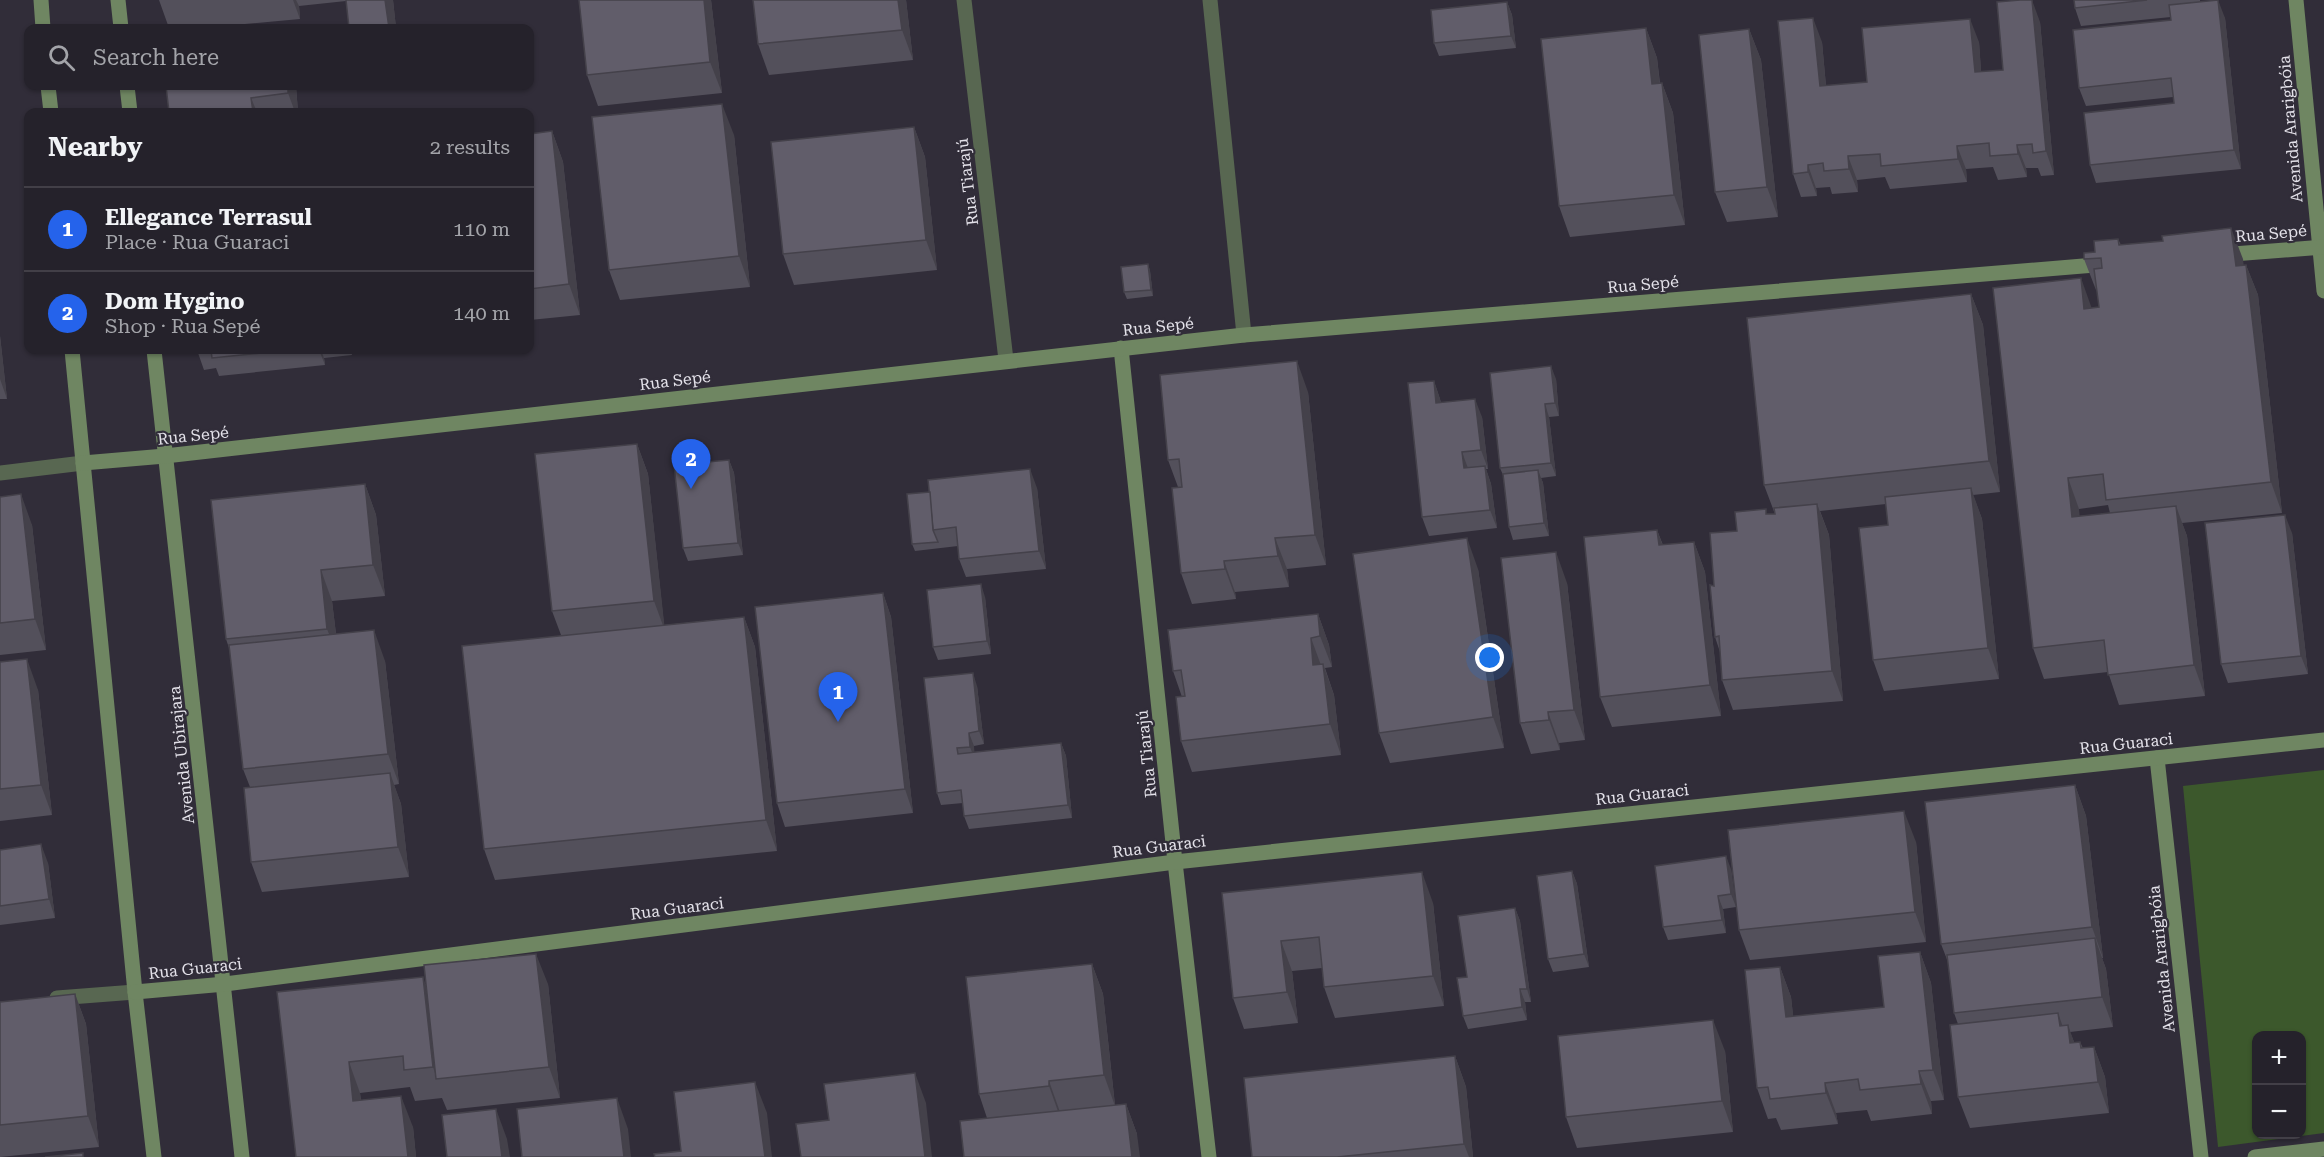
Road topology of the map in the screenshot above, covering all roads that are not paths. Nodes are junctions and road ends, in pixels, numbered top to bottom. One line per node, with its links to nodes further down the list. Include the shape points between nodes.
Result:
1 (41, 0): 6 (street)
2 (118, 0): 7 (street)
3 (964, 0): 20 (street, Rua Tiarajú)
4 (1210, 0): 16 (street)
5 (2296, 0): 12 (street, Avenida Ararigbóia)
6 (43, 24)
7 (121, 24)
8 (48, 90): 10 (street)
9 (127, 90): 11 (street)
10 (51, 108)
11 (130, 108)
12 (2321, 247): 13 (street, Rua Sepé); 15 (street, Avenida Ararigbóia)
13 (2200, 257)
14 (2128, 262): 16 (street, Rua Sepé)
15 (2324, 291)
16 (1244, 335): 17 (street, Rua Sepé)
17 (1121, 348): 20 (street, Rua Sepé); 26 (street, Rua Tiarajú)
18 (72, 354): 22 (street)
19 (154, 354): 21 (street, Avenida Ubirajara)
20 (1005, 360): 21 (street, Rua Sepé)
21 (165, 456): 22 (street, Rua Sepé); 27 (street, Avenida Ubirajara)
22 (82, 463): 23 (street, Rua Sepé); 28 (street)
23 (0, 473)
24 (2324, 740): 25 (street, Rua Guaraci)
25 (2157, 758): 26 (street, Rua Guaraci); 34 (street, Avenida Ararigbóia)
26 (1175, 862): 27 (street, Rua Guaraci); 33 (street, Rua Tiarajú)
27 (225, 984): 28 (street, Rua Guaraci); 32 (street, Avenida Ubirajara)
28 (135, 992): 29 (street, Rua Guaraci); 31 (street)
29 (45, 999)
30 (2324, 1149): 35 (street)
31 (154, 1157)
32 (242, 1157)
33 (1209, 1157)
34 (2201, 1157)
35 (2255, 1157)

